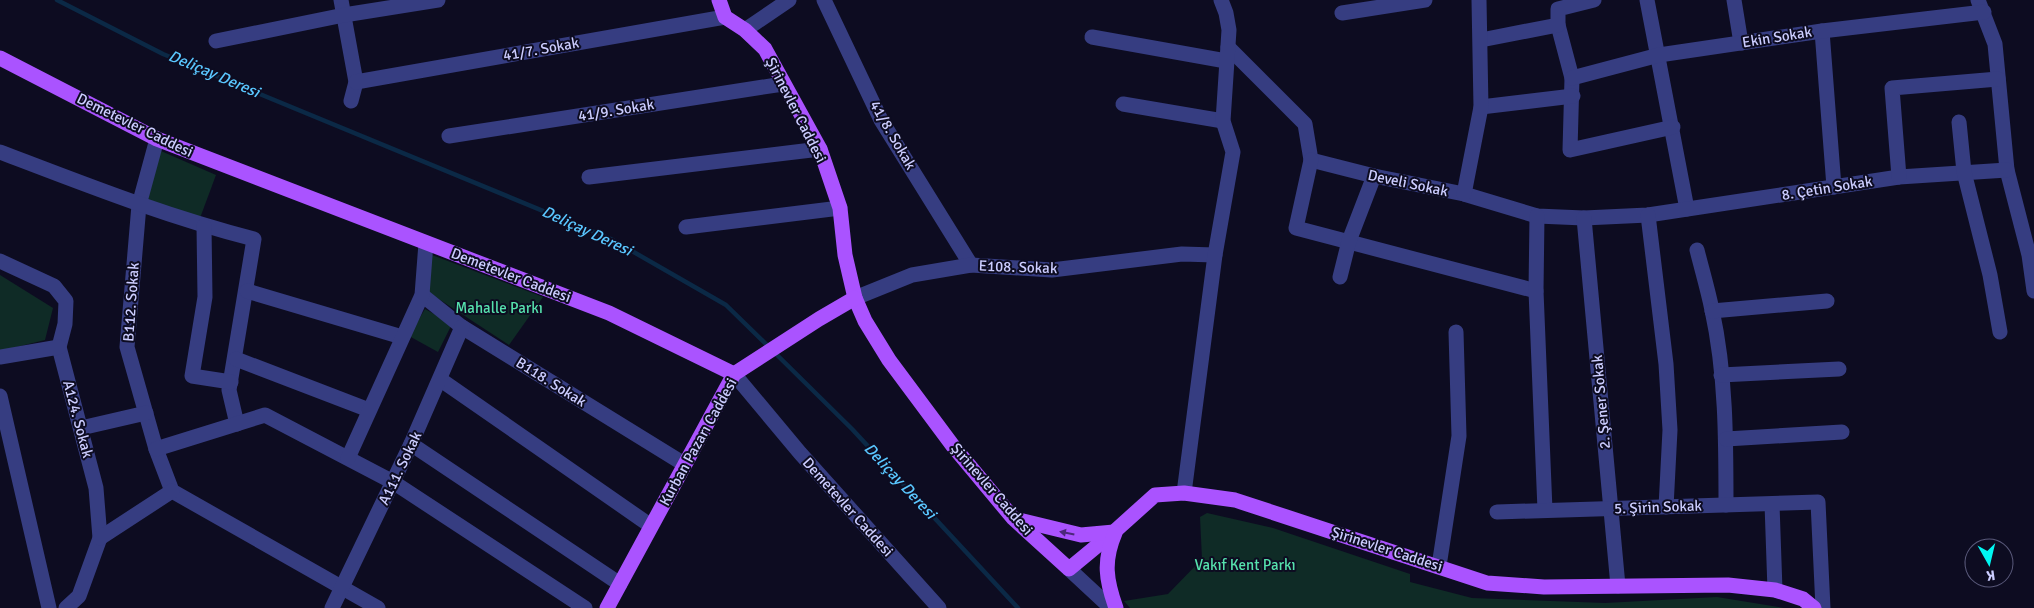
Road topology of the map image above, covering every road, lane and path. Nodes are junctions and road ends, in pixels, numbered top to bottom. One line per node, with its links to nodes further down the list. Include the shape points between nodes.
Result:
1 (341, 0): 14 (street)
2 (438, 0): 14 (street)
3 (719, 0): 15 (main road)
4 (789, 0): 17 (street)
5 (824, 0): 62 (street, 41/8. Sokak, via 881,120)
6 (1221, 0): 23 (street, via 1228,21)
7 (1423, 0): 13 (street)
8 (1479, 0): 20 (street)
9 (1594, 0): 16 (street, via 1558,9)
10 (1647, 0): 24 (street)
11 (1734, 0): 22 (street)
12 (1981, 6): 18 (street, Ekin Sokak); 27 (street, via 1995,44)
13 (1342, 14)
14 (344, 16): 21 (street); 28 (street)
15 (725, 17): 17 (main road, Şirinevler Caddesi); 28 (street, 41/7. Sokak)
16 (1558, 25): 20 (street); 26 (street)
17 (745, 30): 29 (main road, Şirinevler Caddesi, via 765,49)
18 (1822, 30): 22 (street, Ekin Sokak); 47 (street)
19 (1092, 37): 23 (street)
20 (1481, 40): 33 (street)
21 (216, 41)
22 (1741, 43): 24 (street, Ekin Sokak)
23 (1227, 54): 34 (street); 41 (street, via 1305,124)
24 (1659, 55): 26 (street, Ekin Sokak); 36 (street)
25 (0, 58): 38 (main road, Demetevler Caddesi)
26 (1572, 78): 30 (street)
27 (1998, 79): 42 (street); 46 (street, via 1892,88)
28 (356, 82): 31 (street)
29 (783, 84): 37 (street, 41/9. Sokak); 39 (main road, Şirinevler Caddesi)
30 (1573, 96): 33 (street); 36 (street, via 1570,150)
31 (351, 101)
32 (1123, 104): 34 (street)
33 (1481, 107): 48 (street)
34 (1223, 121): 60 (street, via 1233,152)
35 (1959, 122): 43 (street)
36 (1673, 126): 51 (street)
37 (449, 136)
38 (157, 139): 49 (street, B112. Sokak); 58 (main road, Demetevler Caddesi)
39 (820, 149): 45 (street); 50 (main road, Şirinevler Caddesi)
40 (0, 152): 49 (street)
41 (1311, 160): 44 (street, Develi Sokak); 57 (street, via 1296,228)
42 (2007, 170): 43 (street, 8. Çetin Sokak); 66 (street, via 2029,255)
43 (1964, 172): 46 (street, 8. Çetin Sokak); 73 (street, via 1990,275)
44 (1374, 176): 48 (street, Develi Sokak); 57 (street)
45 (589, 177)
46 (1899, 178): 47 (street, 8. Çetin Sokak)
47 (1834, 187): 51 (street, 8. Çetin Sokak)
48 (1464, 194): 53 (street, Develi Sokak)
49 (139, 205): 55 (street); 85 (street, B112. Sokak, via 127,347)
50 (840, 208): 56 (street); 68 (main road, Şirinevler Caddesi)
51 (1687, 209): 52 (street, 8. Çetin Sokak)
52 (1648, 215): 54 (street, Develi Sokak); 99 (street, via 1666,364 1670,430)
53 (1537, 216): 54 (street, Develi Sokak); 65 (street)
54 (1584, 218): 100 (street, 2. Şener Sokak)
55 (204, 226): 64 (street, via 254,239); 82 (street, via 205,297 192,376)
56 (686, 228)
57 (1350, 241): 63 (street); 65 (street)
58 (426, 243): 67 (street); 79 (main road, Demetevler Caddesi, via 609,312)
59 (1697, 250): 70 (street)
60 (1215, 255): 62 (street, E108. Sokak, via 1182,254 1052,270); 96 (street)
61 (0, 261): 75 (street, via 54,286 66,301 65,324)
62 (971, 266): 68 (street, E108. Sokak, via 912,275)
63 (1340, 277)
64 (247, 291): 74 (street); 77 (street)
65 (1536, 291): 101 (street)
66 (2034, 291)
67 (422, 295): 71 (street, B118. Sokak); 74 (street)
68 (856, 298): 79 (main road, Kurban Pazarı Caddesi, via 819,318); 103 (main road, Şirinevler Caddesi, via 865,321 889,360 953,446)
69 (1827, 301): 70 (street)
70 (1712, 311): 80 (street)
71 (462, 327): 81 (street, A111. Sokak); 93 (street, B118. Sokak)
72 (1456, 332): 107 (street, via 1458,436)
73 (2000, 332)
74 (402, 337): 84 (street)
75 (58, 347): 76 (street); 87 (street, A124. Sokak)
76 (0, 358)
77 (236, 359): 82 (street); 84 (street)
78 (1839, 369): 80 (street)
79 (739, 371): 93 (main road, Kurban Pazarı Caddesi); 119 (street, Demetevler Caddesi, via 800,453)
80 (1721, 375): 89 (street)
81 (441, 380): 90 (street, A111. Sokak); 104 (street)
82 (231, 382): 86 (street, via 229,390)
83 (0, 396): 113 (street)
84 (370, 410): 92 (street)
85 (146, 413): 87 (street); 91 (street, B112. Sokak)
86 (237, 424): 91 (street); 92 (street, via 265,415)
87 (80, 428): 106 (street, A124. Sokak, via 96,488)
88 (1842, 432): 89 (street)
89 (1726, 439): 98 (street)
90 (412, 444): 94 (street, A111. Sokak); 109 (street)
91 (156, 449): 95 (street, B112. Sokak)
92 (348, 458): 94 (street)
93 (684, 464): 104 (main road, Kurban Pazarı Caddesi)
94 (393, 482): 111 (street, A111. Sokak); 117 (street)
95 (172, 492): 106 (street); 111 (street)
96 (1184, 492): 105 (main road, Şirinevler Caddesi, via 1155,495); 107 (main road, Şirinevler Caddesi, via 1236,500)
97 (1772, 504): 98 (street, 5. Şirin Sokak); 112 (street); 123 (street, 5. Şirin Sokak, via 1818,502)
98 (1726, 506): 99 (street, 5. Şirin Sokak)
99 (1666, 507): 100 (street, 5. Şirin Sokak)
100 (1610, 509): 101 (street, 5. Şirin Sokak); 110 (street, 2. Şener Sokak)
101 (1545, 510): 102 (street, 5. Şirin Sokak)
102 (1497, 512)
103 (1013, 518): 105 (main road, one-way to 103, via 1080,536); 108 (main road, Şirinevler Caddesi)
104 (651, 526): 109 (main road, Kurban Pazarı Caddesi)
105 (1115, 531): 108 (main road, Şirinevler Caddesi); 121 (main road, via 1106,561)
106 (100, 538): 114 (street, A124. Sokak, via 79,596)
107 (1440, 566): 110 (main road, Şirinevler Caddesi, via 1487,583 1544,587)
108 (1069, 569): 120 (street)
109 (620, 584): 118 (main road, Kurban Pazarı Caddesi)
110 (1618, 586): 112 (main road, Şirinevler Caddesi, via 1728,585)
111 (343, 587): 115 (street, A111. Sokak); 116 (street)
112 (1775, 590): 122 (main road, Şirinevler Caddesi, via 1803,599)
113 (49, 608)
114 (66, 608)
115 (332, 608)
116 (378, 608)
117 (585, 608)
118 (607, 608)
119 (939, 608)
120 (1112, 608)
121 (1116, 608)
122 (1814, 608)
123 (1823, 608)

